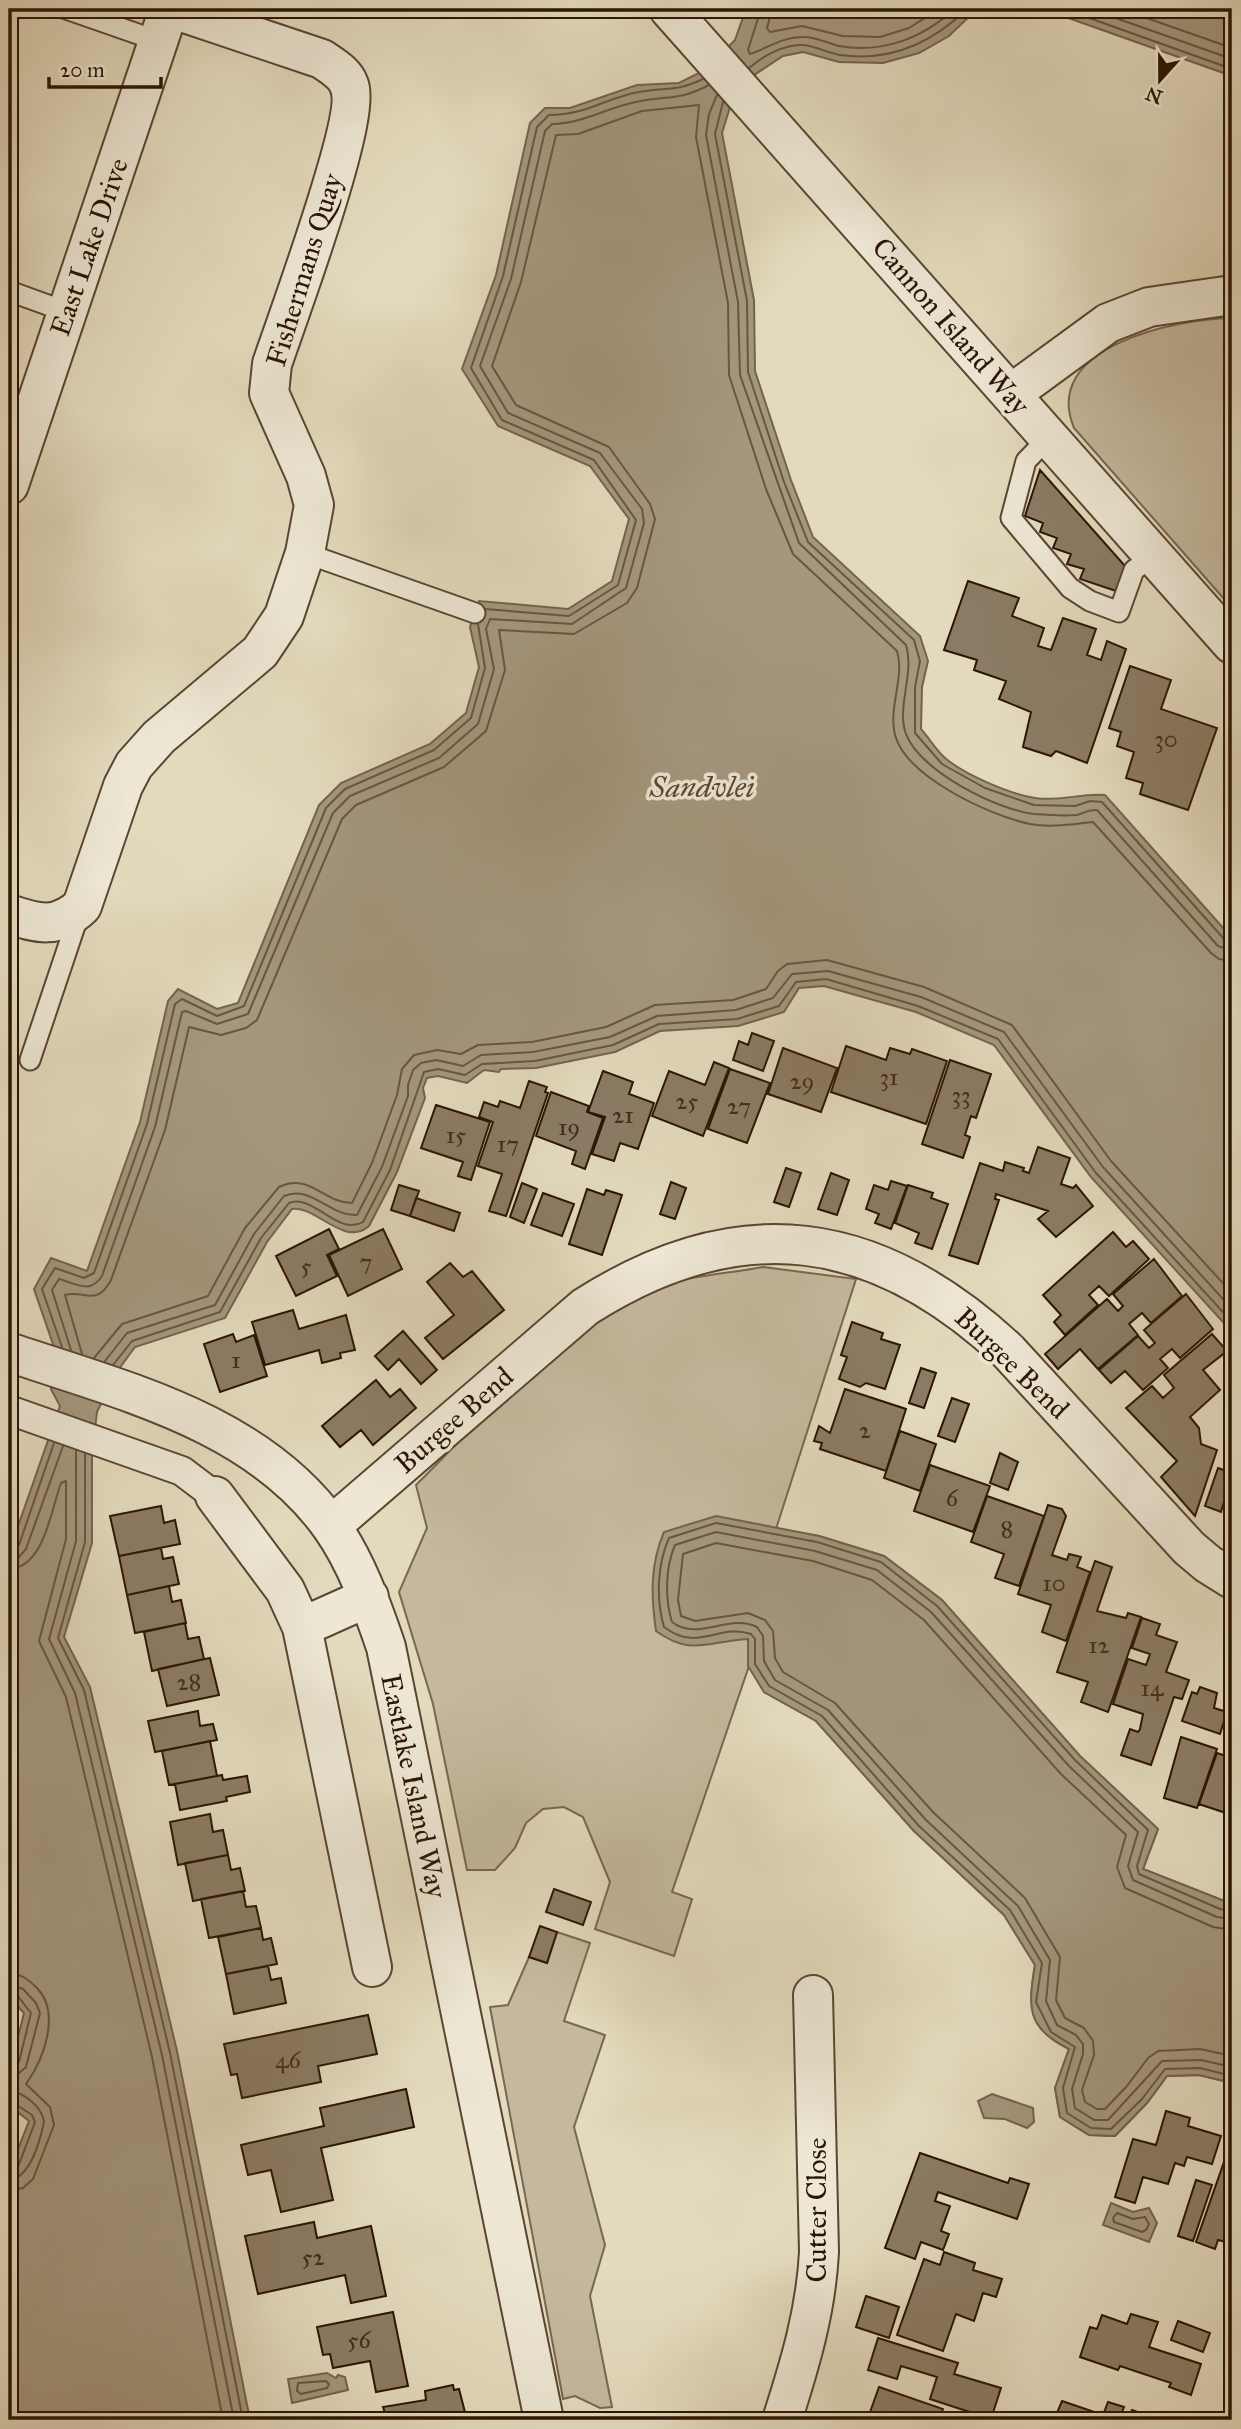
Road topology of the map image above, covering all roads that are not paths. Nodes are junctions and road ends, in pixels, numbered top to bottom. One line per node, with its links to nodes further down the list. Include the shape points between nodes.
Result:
1 (66, 9): 3 (lane)
2 (669, 9): 7 (street, Cannon Island Way)
3 (167, 19): 6 (street, East Lake Drive); 10 (street, Fishermans Quay, via 322,59 349,84 352,99 345,141 270,381 274,408 306,476 314,505)
4 (9, 291): 6 (lane)
5 (1232, 295): 7 (street, via 1149,307 1108,323)
6 (67, 312): 9 (street, East Lake Drive)
7 (1011, 394): 8 (street, Cannon Island Way)
8 (1049, 437): 11 (street, Cannon Island Way); 11 (lane, via 1026,461 1011,518 1070,588 1119,612 1134,570)
9 (9, 485)
10 (305, 553): 12 (lane); 14 (street, Fishermans Quay, via 272,638 159,737 134,765)
11 (1154, 556): 13 (street, Cannon Island Way)
12 (475, 613)
13 (1232, 644)
14 (82, 906): 15 (street, via 65,919 46,925); 16 (lane)
15 (9, 914)
16 (30, 1060)
17 (16, 1355): 20 (street, Eastlake Island Way, via 201,1421 280,1470)
18 (9, 1410): 19 (street, via 182,1471)
19 (215, 1496): 23 (street, via 285,1590)
20 (331, 1526): 21 (street, Burgee Bend, via 585,1307 613,1290 682,1257 761,1244 802,1245 863,1257 890,1268 947,1299 977,1322 1189,1548); 22 (street, Eastlake Island Way)
21 (1232, 1578)
22 (369, 1597): 23 (street); 26 (street, Eastlake Island Way, via 386,1647)
23 (302, 1627): 24 (street)
24 (372, 1967)
25 (813, 1994): 27 (street, Cutter Close, via 817,2291 806,2346)
26 (544, 2420)
27 (782, 2420)

